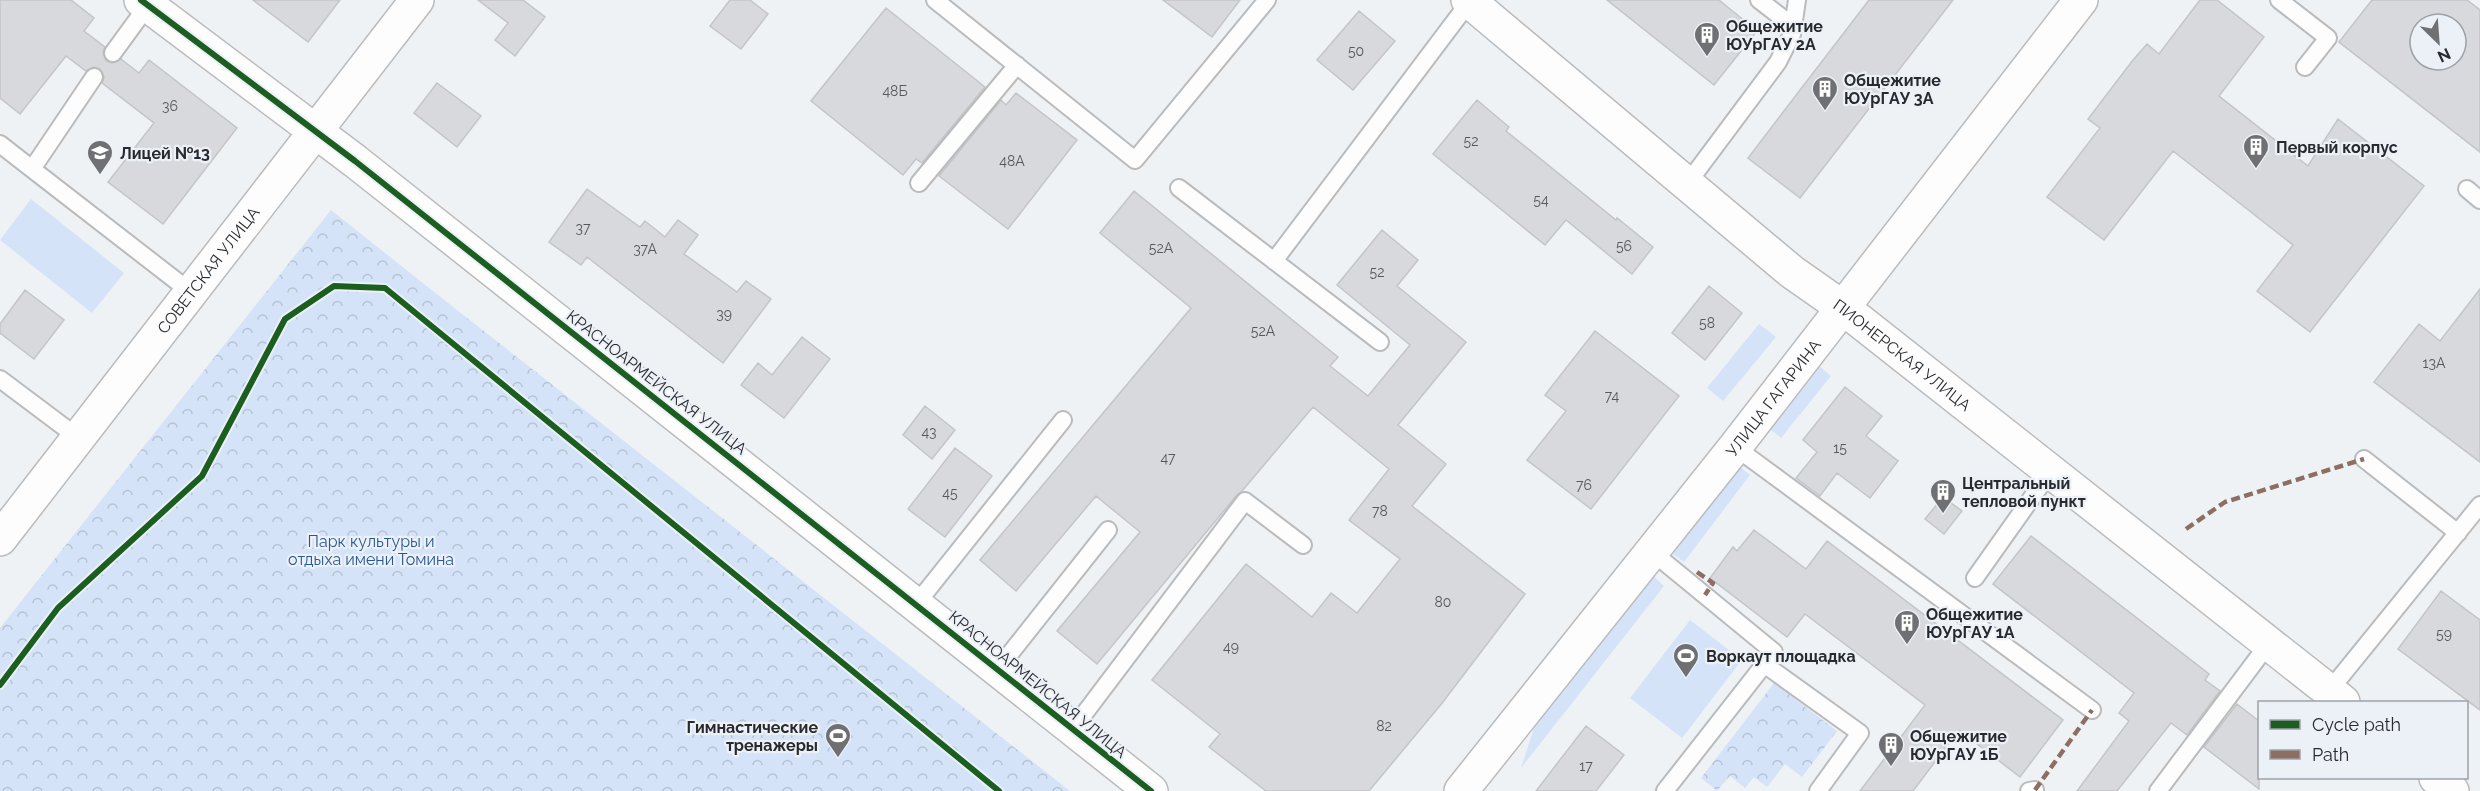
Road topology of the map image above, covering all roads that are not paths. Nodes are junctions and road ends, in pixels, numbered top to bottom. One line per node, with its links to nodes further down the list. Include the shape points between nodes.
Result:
1 (417, 0): 15 (street, СОВЕТСКАЯ УЛИЦА)
2 (935, 0): 12 (lane)
3 (1267, 0): 12 (lane, via 1135,160)
4 (1469, 0): 19 (street, ПИОНЕРСКАЯ УЛИЦА); 21 (lane)
5 (1759, 0): 10 (lane)
6 (1797, 0): 10 (lane)
7 (2081, 0): 23 (street, УЛИЦА ГАГАРИНА)
8 (2279, 0): 13 (lane, via 2328,38)
9 (145, 3): 11 (lane); 15 (street, КРАСНОАРМЕЙСКАЯ УЛИЦА)
10 (1793, 26): 19 (lane, via 1778,62)
11 (113, 53)
12 (1017, 65): 18 (lane)
13 (2305, 68)
14 (94, 77): 17 (lane)
15 (317, 131): 22 (street, СОВЕТСКАЯ УЛИЦА); 38 (street, КРАСНОАРМЕЙСКАЯ УЛИЦА)
16 (0, 144): 17 (lane)
17 (32, 169): 22 (lane)
18 (919, 183)
19 (1687, 184): 23 (street, ПИОНЕРСКАЯ УЛИЦА, via 1792,272)
20 (1179, 188): 21 (lane)
21 (1274, 261): 24 (lane)
22 (192, 293): 27 (street, СОВЕТСКАЯ УЛИЦА)
23 (1842, 307): 28 (street, УЛИЦА ГАГАРИНА); 30 (street, ПИОНЕРСКАЯ УЛИЦА)
24 (1380, 342)
25 (0, 379): 27 (lane)
26 (1063, 420): 38 (lane)
27 (80, 439): 34 (street, СОВЕТСКАЯ УЛИЦА)
28 (1735, 447): 36 (street, УЛИЦА ГАГАРИНА); 43 (lane)
29 (2364, 459): 33 (lane)
30 (2050, 472): 37 (lane); 39 (street, ПИОНЕРСКАЯ УЛИЦА)
31 (2480, 505): 33 (lane)
32 (1108, 530): 41 (lane)
33 (2458, 533): 42 (lane)
34 (0, 539)
35 (1303, 545): 44 (lane, via 1245,501)
36 (1651, 551): 40 (lane, via 1773,652); 47 (street, УЛИЦА ГАГАРИНА)
37 (1975, 578)
38 (917, 603): 41 (street, КРАСНОАРМЕЙСКАЯ УЛИЦА)
39 (2269, 643): 42 (street, ПИОНЕРСКАЯ УЛИЦА); 50 (lane)
40 (1764, 663): 48 (lane); 49 (lane, via 1860,733)
41 (997, 670): 44 (street, КРАСНОАРМЕЙСКАЯ УЛИЦА)
42 (2336, 697)
43 (2092, 711)
44 (1072, 730): 46 (street, КРАСНОАРМЕЙСКАЯ УЛИЦА)
45 (2438, 779): 51 (street)
46 (1151, 791)
47 (1461, 791)
48 (1665, 791)
49 (1818, 791)
50 (2158, 791)
51 (2452, 791)

